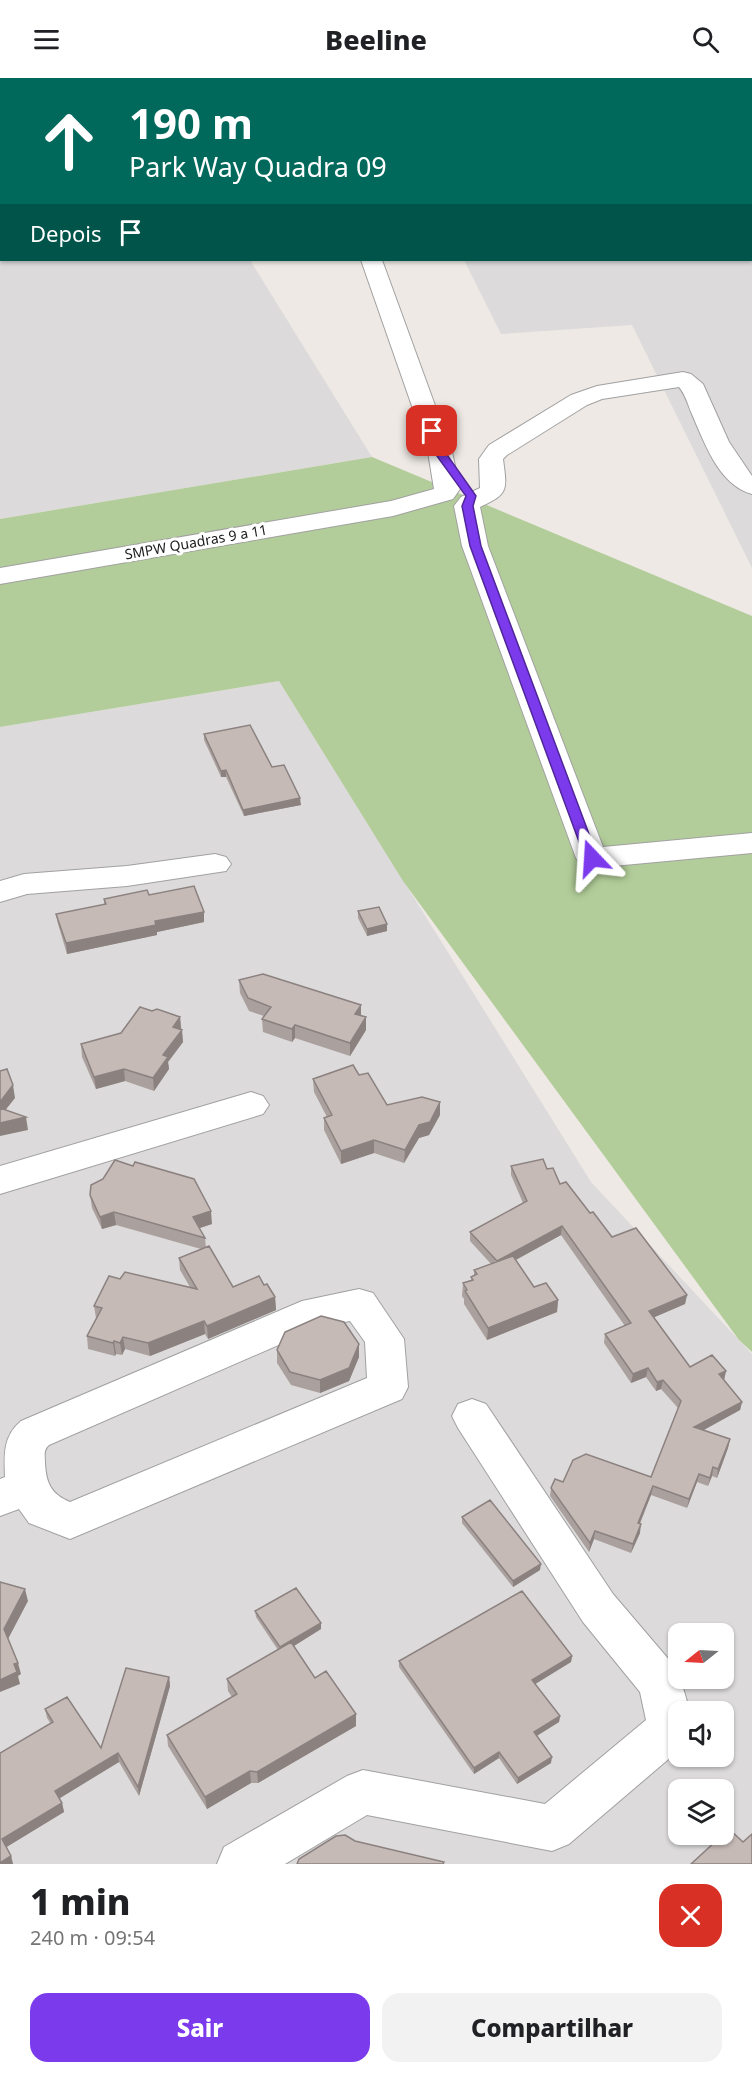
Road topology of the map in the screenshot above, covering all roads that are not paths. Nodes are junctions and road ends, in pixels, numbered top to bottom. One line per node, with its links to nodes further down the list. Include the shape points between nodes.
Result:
1 (371, 261): 3 (street)
2 (752, 486): 3 (street, via 741,482 691,384 683,379 611,390 579,400 498,450 491,459 492,492)
3 (456, 499): 4 (street, SMPW Quadras 9 a 11); 5 (street, via 592,858)
4 (0, 576)
5 (752, 843)
6 (215, 864): 7 (street, via 24,884)
7 (0, 892)
8 (251, 1105): 9 (street)
9 (0, 1180)
10 (472, 1416): 12 (street, via 598,1608 660,1683 671,1728 552,1828 363,1792)
11 (13, 1492): 11 (street, via 70,1521 388,1387 384,1340 358,1304 316,1312 35,1433 27,1440)
12 (241, 1864)

